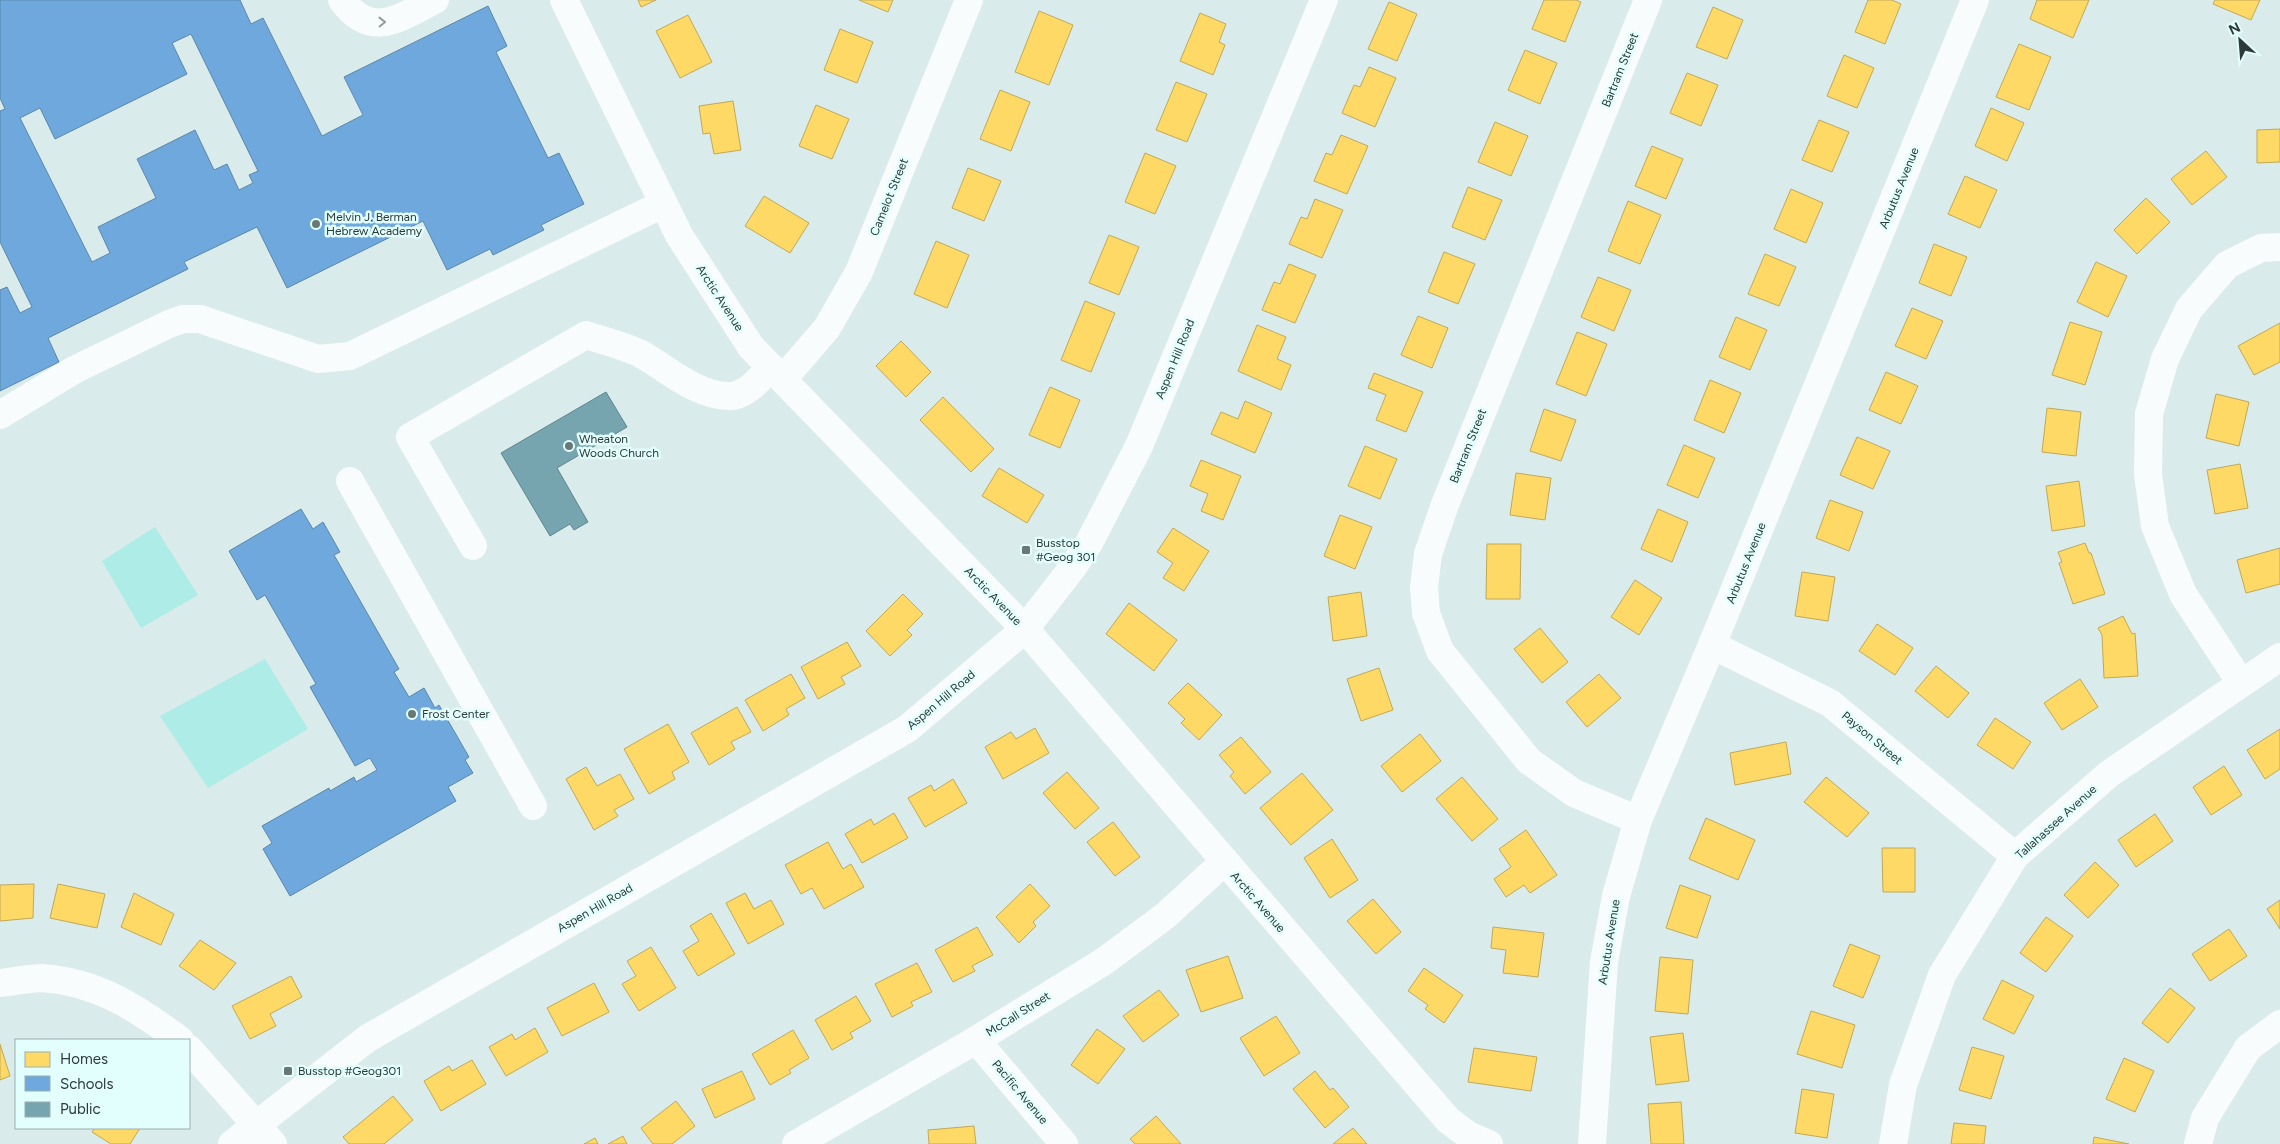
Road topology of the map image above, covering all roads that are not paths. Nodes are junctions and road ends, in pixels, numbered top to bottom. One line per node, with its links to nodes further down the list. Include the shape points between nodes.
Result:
1 (342, 0): 2 (street, one-way to 2, via 352,13 369,22 387,24)
2 (435, 0)
3 (564, 0): 8 (street, Arctic Avenue)
4 (969, 0): 10 (street, Camelot Street, via 859,272 827,328)
5 (1324, 0): 14 (street, Aspen Hill Road, via 1139,446 1090,543)
6 (1648, 0): 19 (street, Bartram Street, via 1444,507 1428,554 1424,587 1426,613 1440,651 1529,761 1574,794)
7 (1975, 0): 15 (street, Arbutus Avenue)
8 (663, 204): 10 (street, Arctic Avenue, via 679,235 751,347); 11 (street, via 350,356 318,360 200,319 183,319 74,370)
9 (2280, 247): 17 (street, via 2262,248 2227,265 2189,309 2165,359 2148,414 2148,474 2155,526 2183,594)
10 (777, 373): 13 (street, Camelot Street, via 746,392 728,397 686,382 640,354 586,335 410,437); 14 (street, Arctic Avenue)
11 (0, 415)
12 (350, 481): 18 (street)
13 (473, 546)
14 (1025, 629): 21 (street, Arctic Avenue); 27 (street, Aspen Hill Road, via 907,729 368,1038)
15 (1712, 645): 19 (street, Arbutus Avenue); 20 (street, Payson Street, via 1830,703)
16 (2280, 657): 17 (street, Tallahassee Avenue)
17 (2242, 683): 20 (street, Tallahassee Avenue, via 2109,774)
18 (533, 806)
19 (1638, 820): 32 (street, Arbutus Avenue, via 1616,896 1604,962)
20 (2015, 856): 33 (street, Tallahassee Avenue, via 1942,975 1903,1084)
21 (1224, 862): 25 (street, McCall Street, via 1165,916 1102,962); 31 (street, Arctic Avenue, via 1448,1120 1468,1135)
22 (0, 983): 24 (street, via 41,978 95,988 142,1011)
23 (2280, 1024): 34 (street, via 2248,1048 2205,1118)
24 (179, 1039)
25 (976, 1040): 29 (street, McCall Street); 30 (street, Pacific Avenue)
26 (190, 1050): 27 (street)
27 (265, 1134): 28 (street, Aspen Hill Road)
28 (232, 1144)
29 (796, 1144)
30 (1064, 1144)
31 (1489, 1144)
32 (1592, 1144)
33 (1893, 1144)
34 (2198, 1144)

